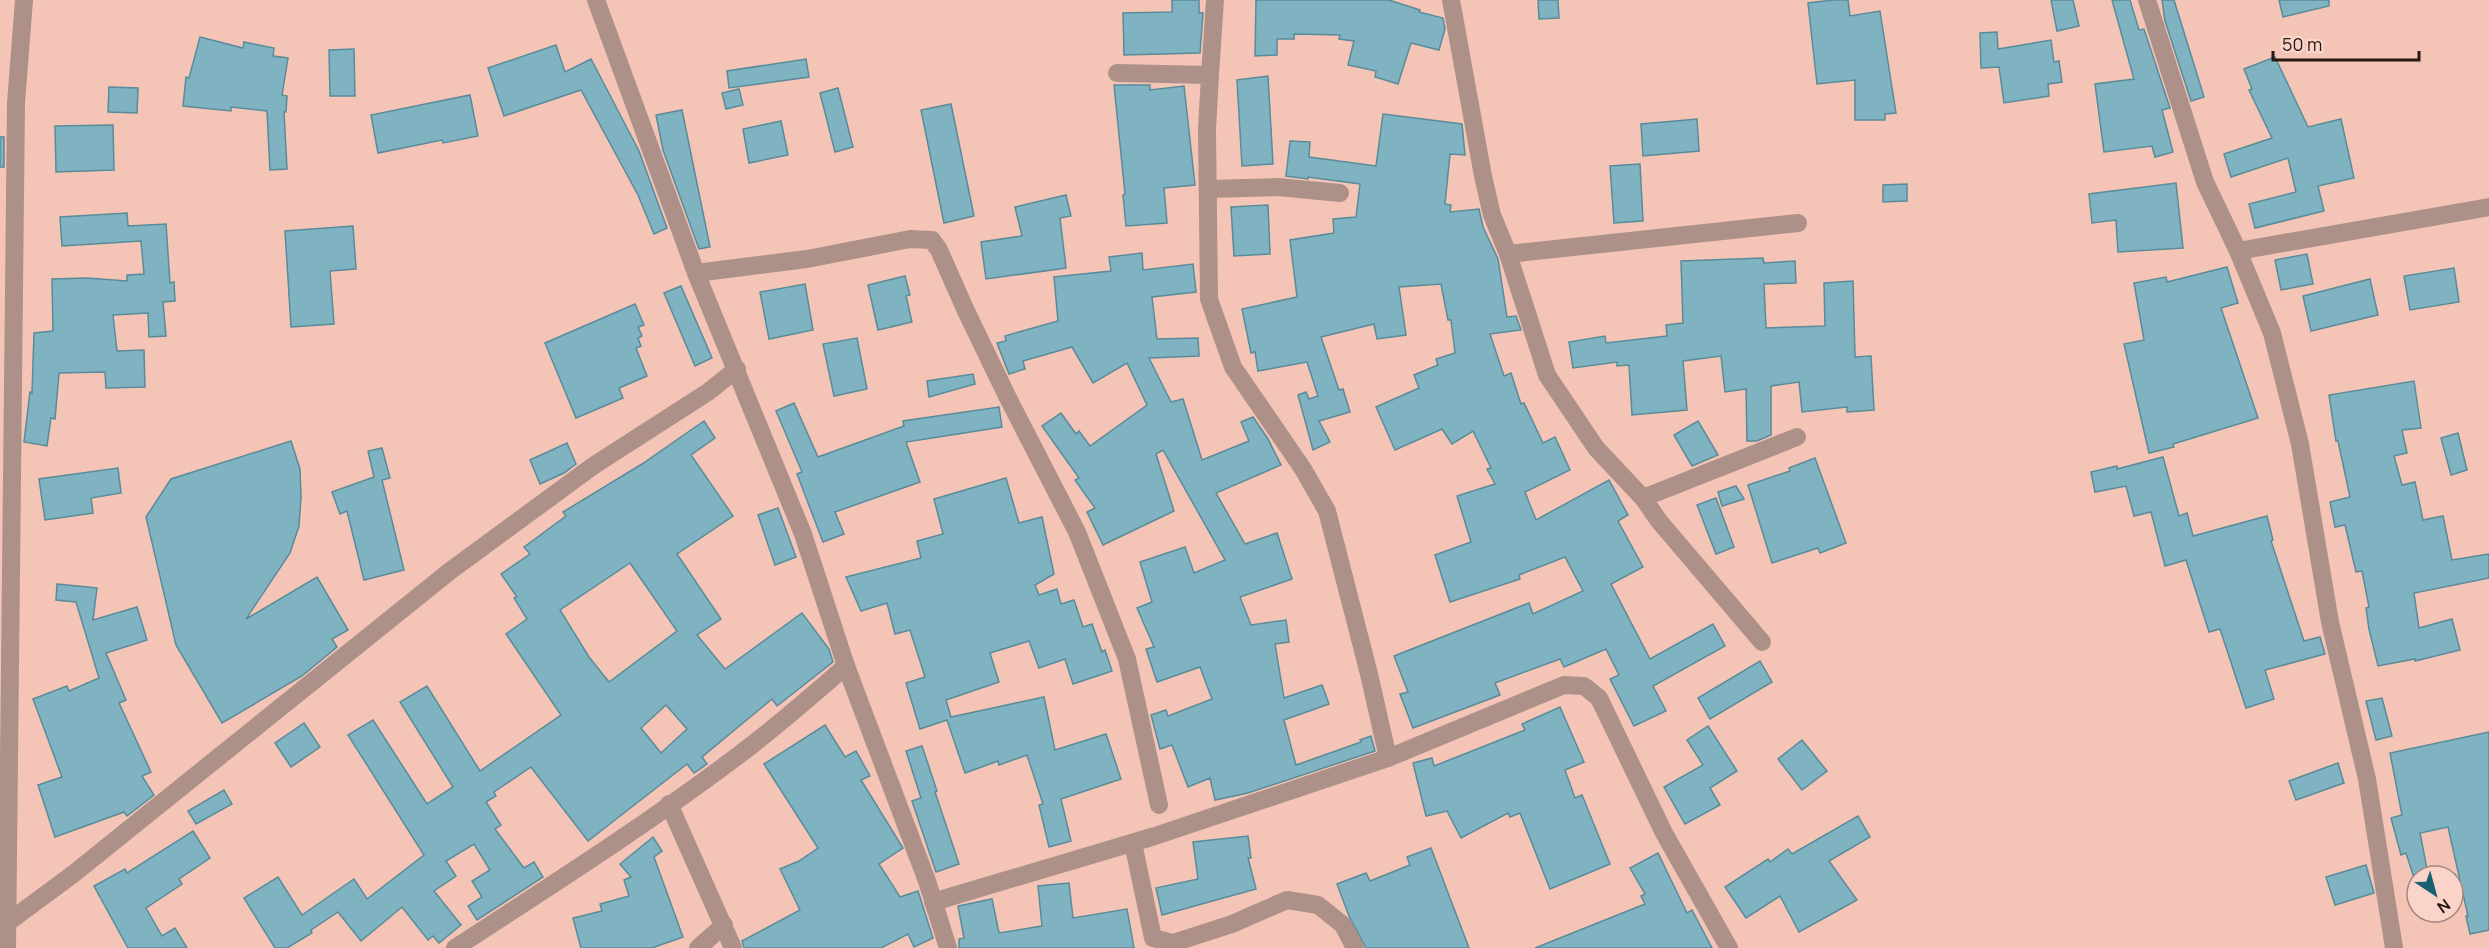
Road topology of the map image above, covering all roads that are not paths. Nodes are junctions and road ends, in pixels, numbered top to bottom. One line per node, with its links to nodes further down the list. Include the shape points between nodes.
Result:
1 (24, 0): 25 (street, via 16,103)
2 (596, 0): 14 (street)
3 (1215, 0): 7 (street)
4 (1451, 0): 13 (street, via 1483,176 1492,215)
5 (2147, 0): 12 (street, via 2205,182)
6 (1117, 73): 7 (street)
7 (1210, 75): 8 (street)
8 (1209, 189): 9 (street, via 1278,187); 20 (street, via 1209,299 1233,367 1327,511)
9 (1340, 193)
10 (2489, 207): 12 (street)
11 (1798, 223): 13 (street)
12 (2238, 251): 34 (street, via 2272,333 2300,444 2330,622 2367,779)
13 (1508, 254): 17 (street, via 1547,375 1596,448)
14 (696, 273): 15 (street); 22 (street, via 807,259 910,239 932,240 1077,532 1127,659)
15 (737, 369): 19 (street, via 803,534); 25 (street, via 592,466 450,571)
16 (1797, 437): 17 (street)
17 (1643, 498): 18 (street)
18 (1761, 642)
19 (846, 666): 21 (street, via 751,745); 24 (street)
20 (1388, 758): 23 (street); 33 (street, via 1564,685 1584,686 1599,698 1664,833)
21 (669, 804): 26 (street); 28 (street)
22 (1160, 805)
23 (1133, 843): 24 (street); 32 (street, via 1153,938 1173,943 1232,924 1287,900 1318,905 1343,926)
24 (933, 902): 31 (street)
25 (7, 923): 27 (street)
26 (724, 924): 29 (street); 30 (street)
27 (7, 948)
28 (455, 948)
29 (698, 948)
30 (734, 948)
31 (948, 948)
32 (1355, 948)
33 (1729, 948)
34 (2394, 948)

